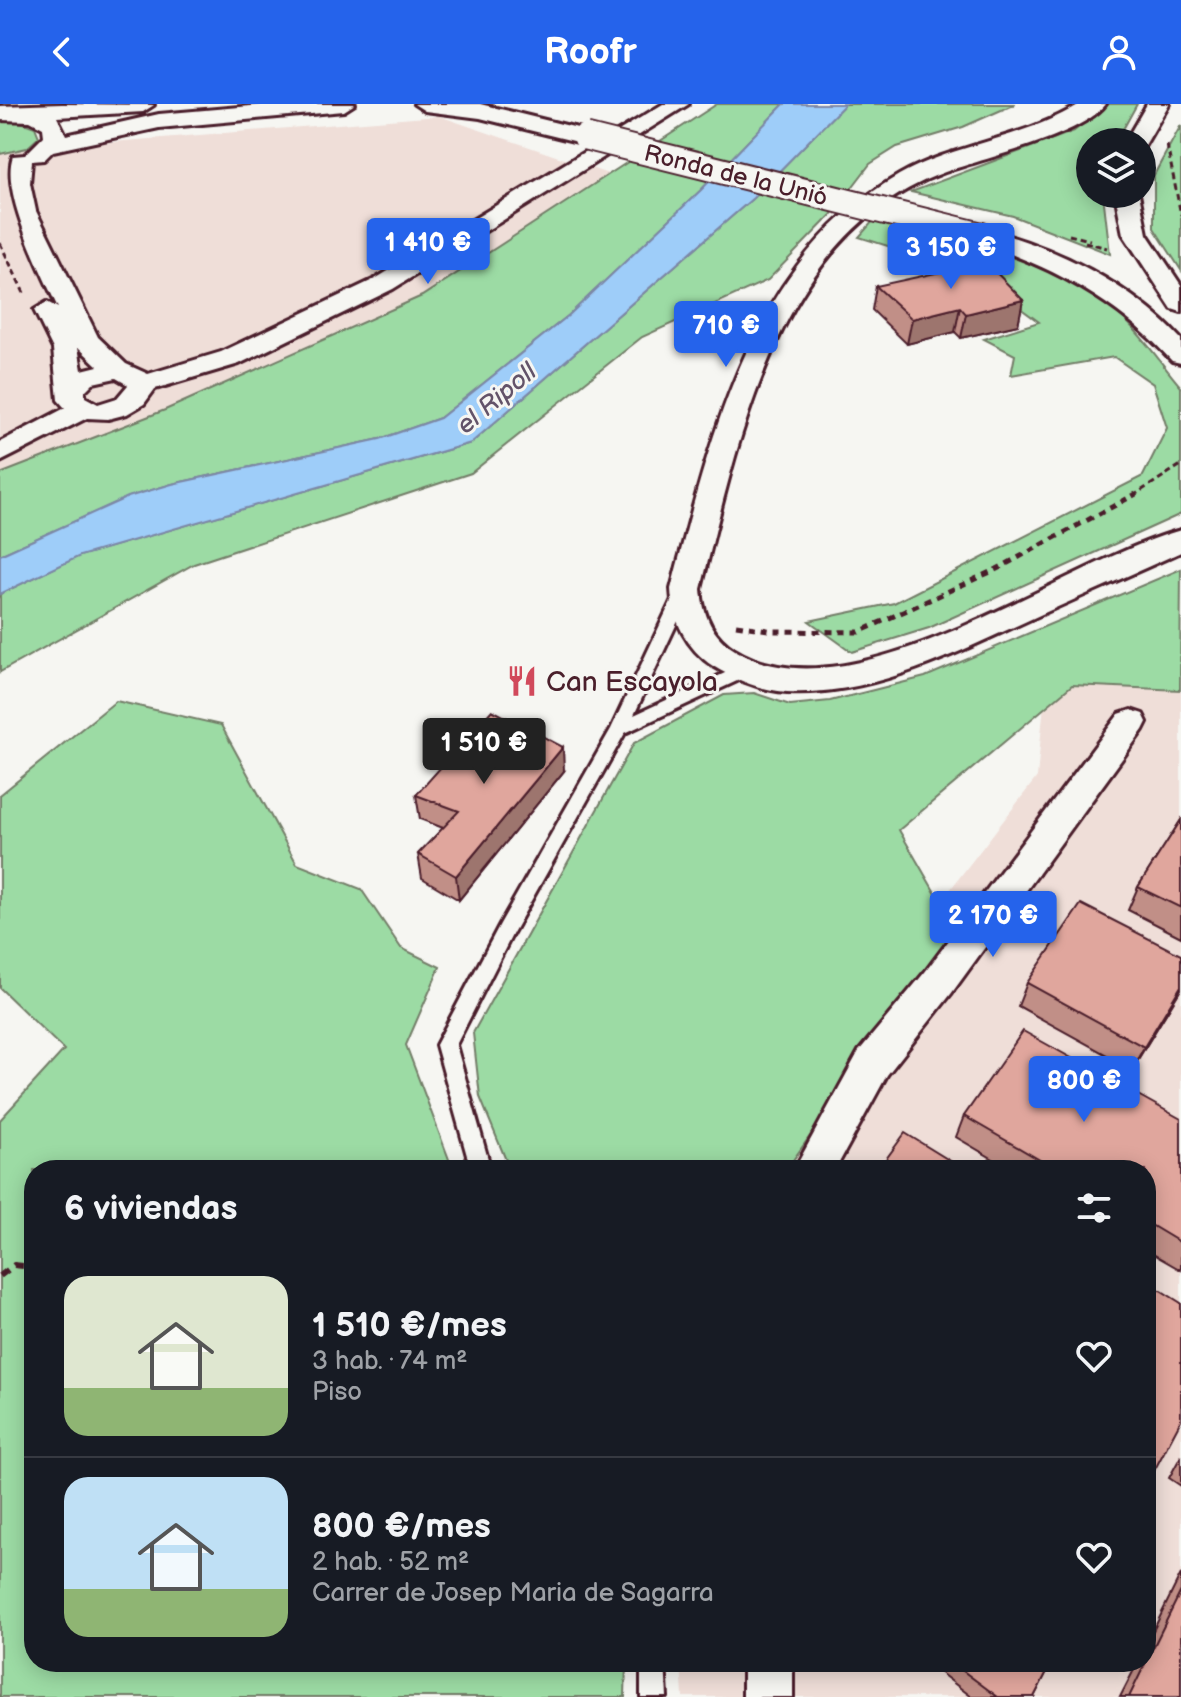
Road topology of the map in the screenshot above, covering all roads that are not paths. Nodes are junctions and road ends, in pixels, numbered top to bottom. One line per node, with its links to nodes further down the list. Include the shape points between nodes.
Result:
1 (152, 104): 9 (street)
2 (344, 104): 12 (street, via 159,121)
3 (425, 104): 11 (street)
4 (514, 104): 11 (street)
5 (678, 104): 21 (street, via 384,284 230,358)
6 (1095, 104): 25 (street, via 1051,129 895,187 855,217 811,262 790,291 756,363 720,459)
7 (1158, 104): 10 (street)
8 (0, 113): 9 (street)
9 (26, 113): 12 (street, via 50,122 55,129)
10 (1144, 128)
11 (596, 132): 16 (street, Ronda de la Unió, bridge)
12 (50, 145): 13 (street)
13 (11, 162): 20 (street, via 24,211 87,341)
14 (1129, 208): 17 (street, via 1146,253)
15 (0, 211): 22 (street, via 66,349)
16 (991, 231): 18 (street, Ronda de la Unió, via 1091,260); 19 (street, Ronda de la Unió, via 1100,283 1142,312)
17 (1181, 304)
18 (1181, 320)
19 (1181, 355)
20 (117, 370): 21 (street); 22 (street, via 84,377)
21 (142, 384): 22 (street, via 128,405 105,411)
22 (77, 399): 23 (street)
23 (0, 453)
24 (1181, 540): 26 (street, via 940,647 873,670 816,681)
25 (686, 589): 26 (street, via 692,622 723,660); 28 (lane)
26 (744, 671): 28 (lane)
27 (1131, 722): 30 (street, via 873,1063)
28 (619, 729): 29 (lane, via 446,1045)
29 (478, 1160)
30 (820, 1160)
31 (653, 1672): 33 (lane)
32 (768, 1672): 34 (street)
33 (654, 1697)
34 (768, 1697)

